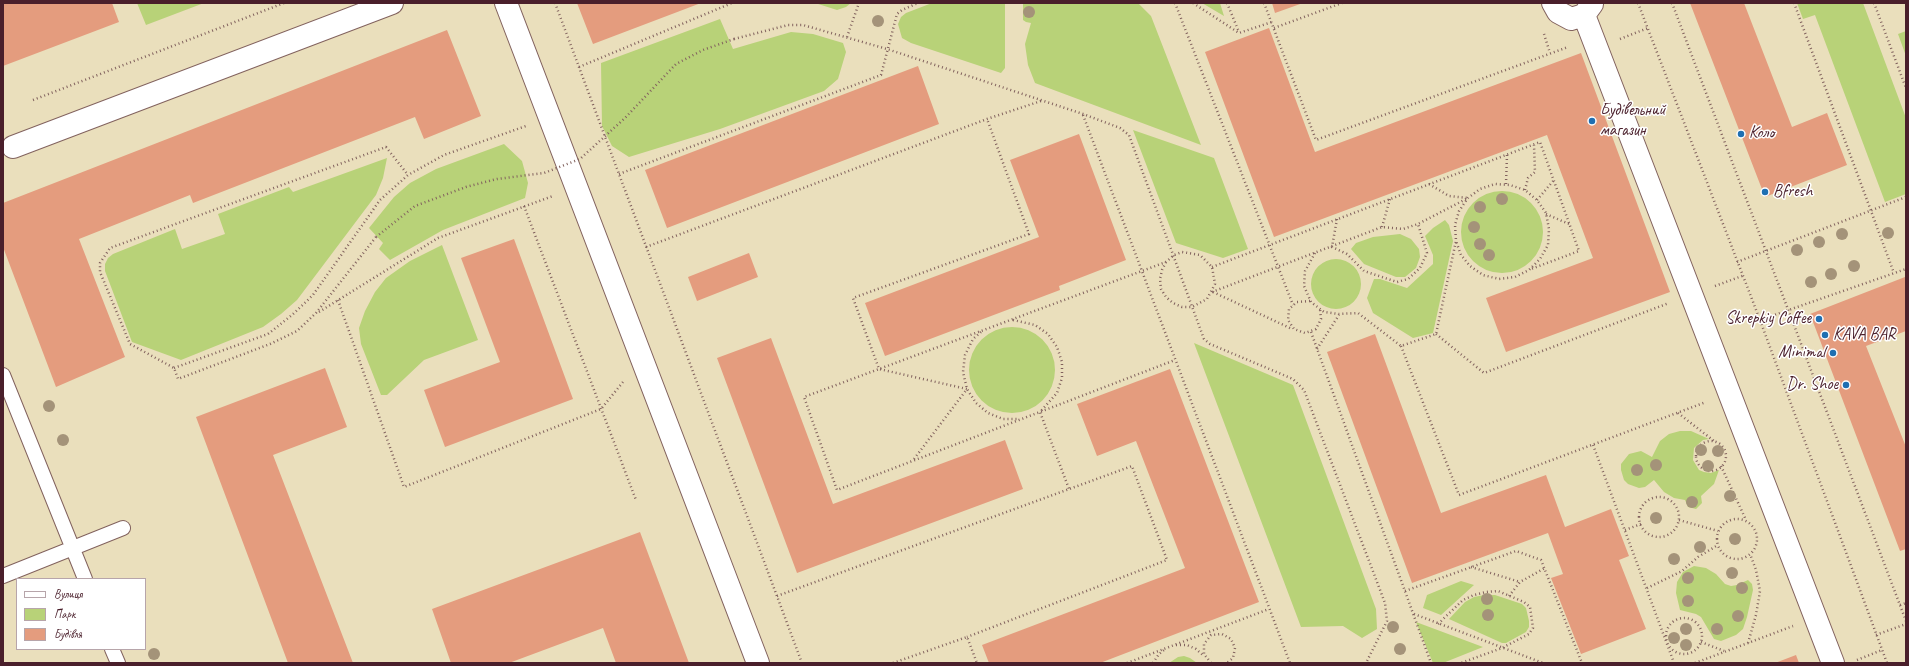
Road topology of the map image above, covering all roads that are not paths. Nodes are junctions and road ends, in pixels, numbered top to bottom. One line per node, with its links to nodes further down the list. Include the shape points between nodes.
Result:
1 (392, 3): 5 (street)
2 (506, 3): 13 (street)
3 (1553, 3): 4 (street, via 1558,12 1571,19)
4 (1589, 9): 14 (street, via 1692,294)
5 (13, 147)
6 (3, 375): 8 (lane)
7 (123, 528): 8 (lane)
8 (72, 548): 9 (lane); 10 (lane)
9 (3, 576)
10 (84, 578)
11 (112, 650): 12 (lane)
12 (118, 663)
13 (758, 663)
14 (1833, 663)

